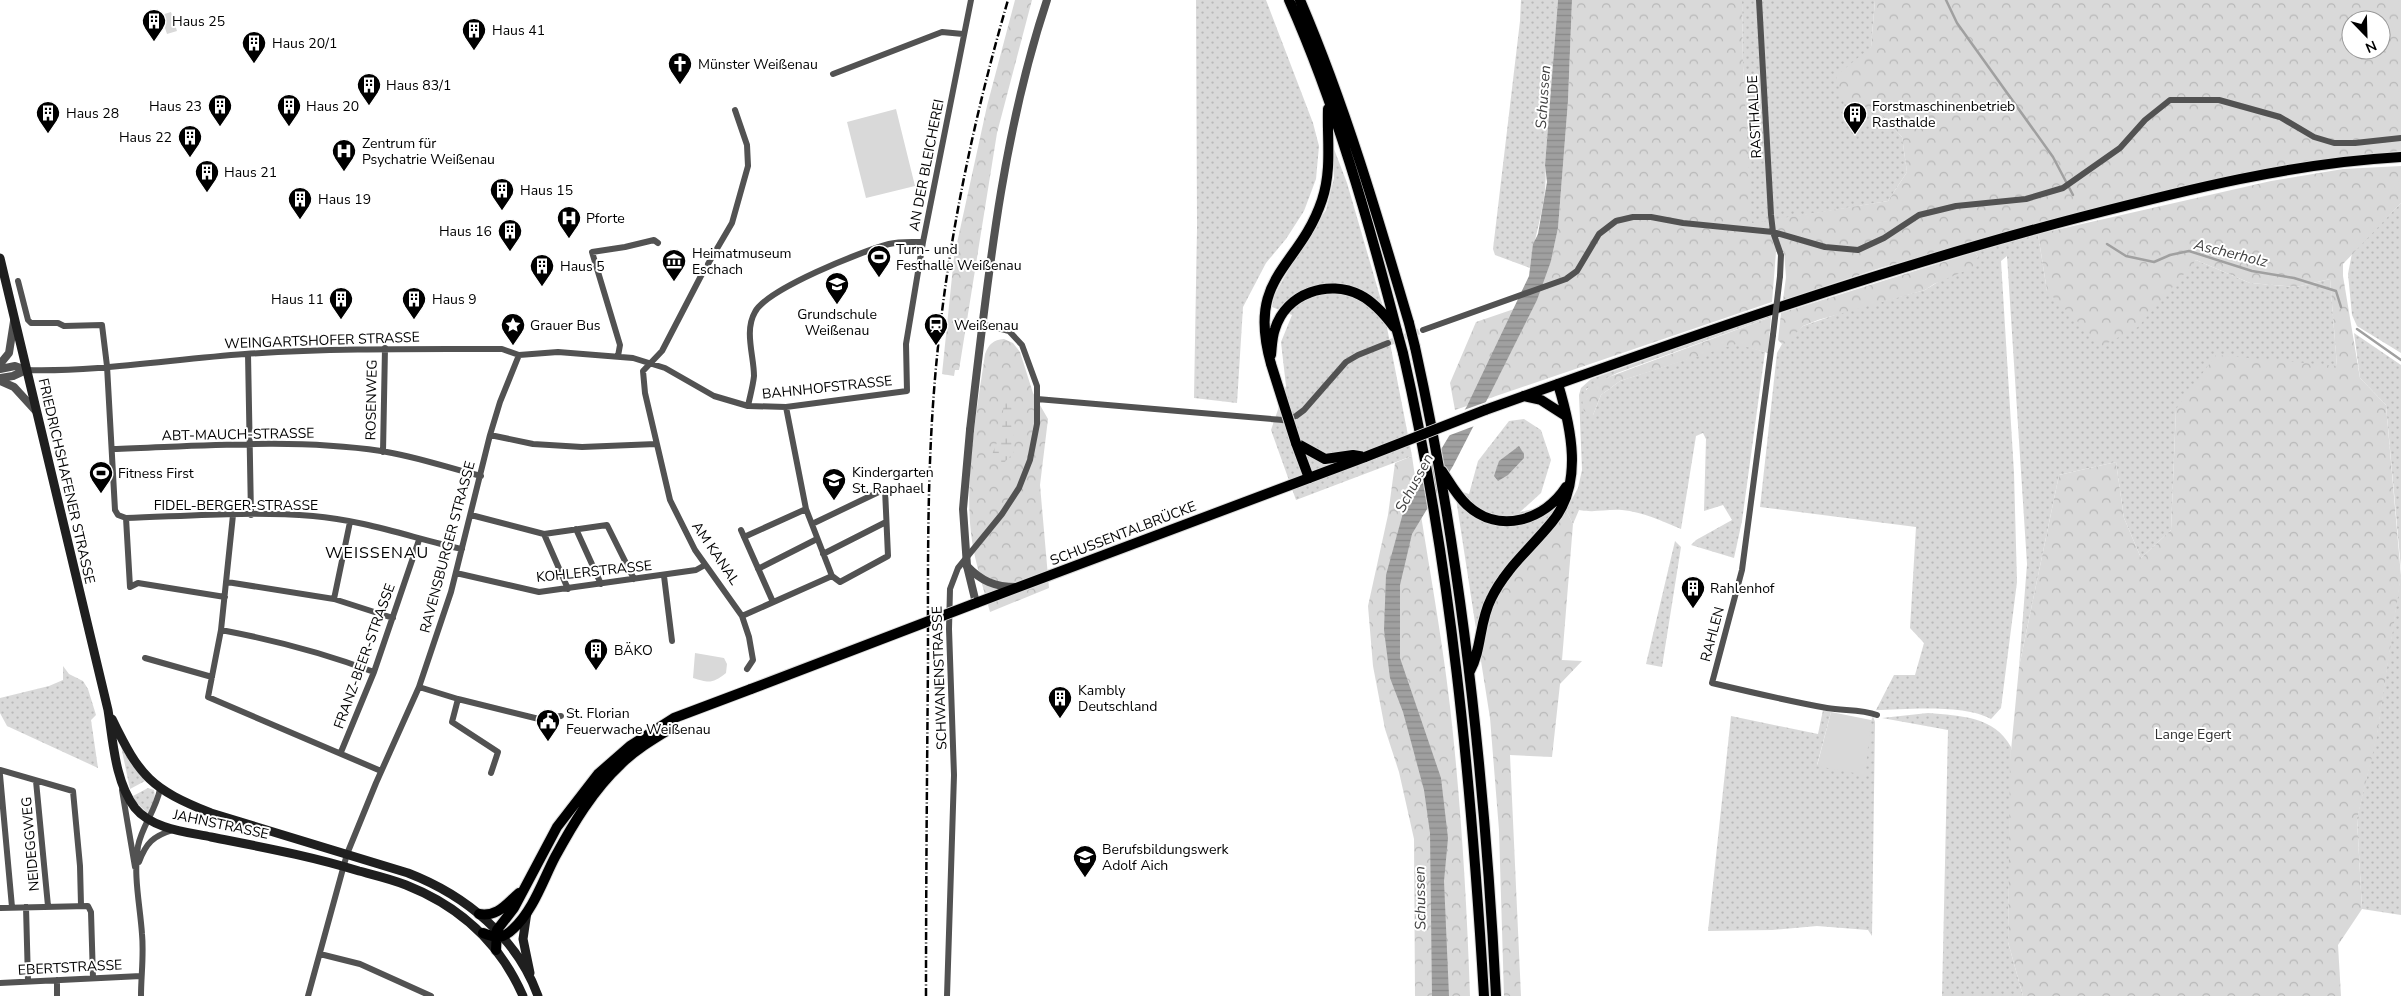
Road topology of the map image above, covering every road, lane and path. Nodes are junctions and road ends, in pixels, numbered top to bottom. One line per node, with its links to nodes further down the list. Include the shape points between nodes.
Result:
1 (971, 0): 6 (street, AN DER BLEICHEREI)
2 (1047, 0): 20 (street, via 1015,116)
3 (1289, 0): 9 (main road)
4 (1300, 0): 51 (main road, bridge, via 1345,114 1383,231 1415,346)
5 (1760, 0): 12 (street, RASTHALDE)
6 (963, 34): 7 (street, via 942,32); 13 (street, AN DER BLEICHEREI)
7 (833, 74)
8 (735, 110): 16 (street, via 747,145 748,166 732,223)
9 (1331, 120): 22 (main road, via 1376,250); 31 (main road, via 1329,165 1322,199 1316,215 1272,284 1265,311 1264,340)
10 (2401, 138): 12 (street, via 2334,143 2314,137 2280,117 2219,100 2170,100 2145,120 2120,148 2063,188 2026,199 1956,206 1919,215 1884,238 1858,250 1825,247)
11 (2401, 157): 36 (main road, SCHUSSENTALBRÜCKE, via 2259,175 2021,233 1755,314)
12 (1774, 232): 21 (street, via 1651,217 1616,221 1599,234 1577,271 1560,281); 23 (street, RASTHALDE, bridge, via 1781,255)
13 (923, 242): 37 (street, AN DER BLEICHEREI, via 906,344); 40 (street, BAHNHOFSTRASSE, via 891,244 863,252 790,286 755,311 750,327 754,377)
14 (658, 243): 28 (street, via 654,240 592,252 620,345)
15 (0, 258): 19 (main road, FRIEDRICHSHAFENER STRASSE)
16 (708, 264)
17 (702, 274): 30 (street, via 662,351)
18 (18, 281): 32 (street, via 31,323 102,325)
19 (14, 319): 29 (street, via 9,353); 34 (main road, FRIEDRICHSHAFENER STRASSE)
20 (983, 324): 39 (street, SCHWANENSTRASSE, via 1009,331 1022,345 1032,370); 70 (street, bridge, via 963,509)
21 (1424, 330)
22 (1397, 331): 31 (main road, via 1375,306 1361,296 1327,288 1312,291 1295,300 1275,327); 137 (main road, bridge, via 1424,457 1450,613 1475,854)
23 (1773, 335): 97 (street, RAHLEN, via 1742,570 1712,683 1772,698)
24 (1388, 343): 39 (street, via 1346,362 1304,410 1283,420)
25 (384, 348): 26 (street, WEINGARTSHOFER STRASSE); 27 (street, WEINGARTSHOFER STRASSE, via 502,349); 49 (street, ROSENWEG)
26 (248, 354): 32 (street, WEINGARTSHOFER STRASSE); 46 (street)
27 (519, 355): 28 (street, WEINGARTSHOFER STRASSE, via 558,352); 44 (street, RAVENSBURGER STRASSE)
28 (618, 356): 30 (street, WEINGARTSHOFER STRASSE)
29 (0, 364)
30 (651, 364): 40 (street, BAHNHOFSTRASSE, via 677,374 714,396); 47 (street, AM KANAL, via 643,371)
31 (1271, 364): 45 (main road, bridge)
32 (107, 366): 34 (street, WEINGARTSHOFER STRASSE); 48 (street)
33 (0, 368): 34 (street, via 16,366)
34 (26, 370): 35 (street); 42 (main road, FRIEDRICHSHAFENER STRASSE)
35 (0, 379): 42 (street, via 14,387)
36 (1558, 384): 38 (main road, SCHUSSENTALBRÜCKE); 43 (main road)
37 (907, 391): 41 (street, BAHNHOFSTRASSE)
38 (1524, 396): 43 (main road, via 1541,400); 50 (main road, SCHUSSENTALBRÜCKE, bridge)
39 (1037, 399): 136 (street, SCHWANENSTRASSE, via 1035,437 1027,470 1008,506 958,568 949,600 954,775)
40 (748, 406): 41 (street, BAHNHOFSTRASSE)
41 (786, 407): 55 (street)
42 (34, 410): 95 (main road, FRIEDRICHSHAFENER STRASSE)
43 (1566, 416): 54 (main road, via 1572,452)
44 (490, 435): 47 (street, via 533,444); 52 (street, RAVENSBURGER STRASSE)
45 (1296, 443): 50 (main road, via 1325,459 1353,455); 53 (main road)
46 (251, 444): 48 (street, ABT-MAUCH-STRASSE); 49 (street, ABT-MAUCH-STRASSE, via 317,445); 57 (street)
47 (656, 444): 69 (street, AM KANAL, via 670,500)
48 (112, 449): 59 (street, via 114,510)
49 (382, 452): 52 (street, ABT-MAUCH-STRASSE)
50 (1365, 457): 53 (main road, SCHUSSENTALBRÜCKE)
51 (1439, 466): 54 (main road, via 1468,506 1482,516 1511,522 1529,518 1546,509 1558,499); 90 (main road)
52 (481, 476): 58 (street, RAVENSBURGER STRASSE)
53 (1309, 478): 78 (main road, SCHUSSENTALBRÜCKE)
54 (1569, 482): 90 (main road, via 1564,506 1554,521 1515,563 1490,599 1477,658)
55 (806, 509): 62 (street); 71 (street, via 743,534)
56 (233, 515): 57 (street, FIDEL-BERGER-STRASSE); 59 (street, FIDEL-BERGER-STRASSE); 76 (street)
57 (251, 515): 60 (street, FIDEL-BERGER-STRASSE, via 313,516)
58 (471, 516): 64 (street); 67 (street, RAVENSBURGER STRASSE)
59 (126, 518): 80 (street, via 130,586 138,582)
60 (350, 522): 66 (street, FIDEL-BERGER-STRASSE); 81 (street)
61 (886, 522): 62 (street, via 885,489); 68 (street); 74 (street, via 888,556 840,582)
62 (812, 524): 65 (street)
63 (576, 529): 64 (street); 75 (street, via 607,525); 77 (street)
64 (544, 534): 79 (street)
65 (817, 539): 68 (street); 71 (street)
66 (419, 540): 67 (street, FIDEL-BERGER-STRASSE); 85 (street, FRANZ-BEER-STRASSE)
67 (462, 549): 72 (street, RAVENSBURGER STRASSE)
68 (823, 554): 74 (street)
69 (705, 565): 73 (street, KOHLERSTRASSE); 84 (street, AM KANAL)
70 (967, 566): 78 (street, via 989,584); 83 (street)
71 (758, 569): 82 (street)
72 (456, 573): 79 (street, KOHLERSTRASSE, via 539,592); 93 (street, RAVENSBURGER STRASSE)
73 (664, 576): 75 (street, KOHLERSTRASSE); 87 (street)
74 (832, 576): 82 (street)
75 (634, 579): 77 (street, KOHLERSTRASSE)
76 (227, 582): 80 (street); 81 (street)
77 (601, 584): 79 (street, KOHLERSTRASSE)
78 (1020, 587): 83 (main road, SCHUSSENTALBRÜCKE)
79 (568, 589)
80 (225, 597): 86 (street)
81 (334, 599): 85 (street)
82 (773, 602): 84 (street)
83 (976, 603): 96 (main road, SCHUSSENTALBRÜCKE, bridge)
84 (742, 616): 89 (street, AM KANAL, via 753,660)
85 (393, 618): 91 (street, FRANZ-BEER-STRASSE)
86 (220, 630): 91 (street, via 328,654); 92 (street)
87 (672, 641)
88 (145, 658): 92 (street)
89 (747, 669)
90 (1470, 671): 138 (main road, via 1486,834)
91 (374, 672): 99 (street, FRANZ-BEER-STRASSE)
92 (212, 677): 99 (street, via 208,697)
93 (419, 687): 94 (street); 101 (street, RAVENSBURGER STRASSE)
94 (458, 699): 98 (street, via 539,719); 103 (street, via 452,722 498,752)
95 (108, 710): 102 (main road, FRIEDRICHSHAFENER STRASSE); 106 (main road, FRIEDRICHSHAFENER STRASSE, via 128,752 141,771)
96 (696, 711): 112 (main road, via 674,718 645,736 598,774 557,827); 118 (main road, via 639,749 605,781 568,834)
97 (1877, 715)
98 (561, 716)
99 (341, 752): 101 (street)
100 (0, 770): 105 (street)
101 (381, 771): 109 (street, RAVENSBURGER STRASSE)
102 (120, 772): 107 (main road, JAHNSTRASSE, via 135,808); 111 (street)
103 (491, 773)
104 (0, 774): 117 (street)
105 (36, 781): 113 (street, via 72,791); 114 (street, NEIDEGGWEG)
106 (160, 789): 107 (street, via 158,802); 109 (main road, JAHNSTRASSE, via 211,814)
107 (149, 819): 108 (main road, JAHNSTRASSE); 111 (street, via 142,832)
108 (174, 830): 110 (main road, JAHNSTRASSE); 111 (street, via 150,840)
109 (347, 854): 110 (street); 119 (main road, JAHNSTRASSE, via 430,882)
110 (343, 866): 120 (main road, JAHNSTRASSE, via 427,894); 123 (street)
111 (136, 870): 124 (street, via 142,938)
112 (523, 889): 119 (main road, via 497,913); 121 (main road)
113 (81, 904): 114 (street); 125 (street, via 88,906 91,912)
114 (48, 906): 115 (street)
115 (26, 907): 117 (street); 128 (street)
116 (0, 908): 117 (street)
117 (12, 908)
118 (528, 911): 121 (main road, via 513,930); 126 (main road, via 523,939)
119 (479, 914): 121 (main road, JAHNSTRASSE)
120 (483, 933): 121 (main road); 122 (main road, JAHNSTRASSE)
121 (498, 935): 122 (main road, JAHNSTRASSE); 126 (main road, JAHNSTRASSE)
122 (496, 950): 134 (main road, JAHNSTRASSE)
123 (320, 954): 132 (street); 133 (street, via 360,964)
124 (141, 976): 125 (street, EBERTSTRASSE); 131 (street)
125 (93, 978): 127 (street, EBERTSTRASSE)
126 (531, 978): 135 (main road, JAHNSTRASSE)
127 (57, 980): 128 (street, EBERTSTRASSE); 130 (street)
128 (28, 981): 129 (street, EBERTSTRASSE)
129 (0, 983)
130 (57, 996)
131 (141, 996)
132 (308, 996)
133 (431, 996)
134 (524, 996)
135 (538, 996)
136 (947, 996)
137 (1484, 996)
138 (1496, 996)

